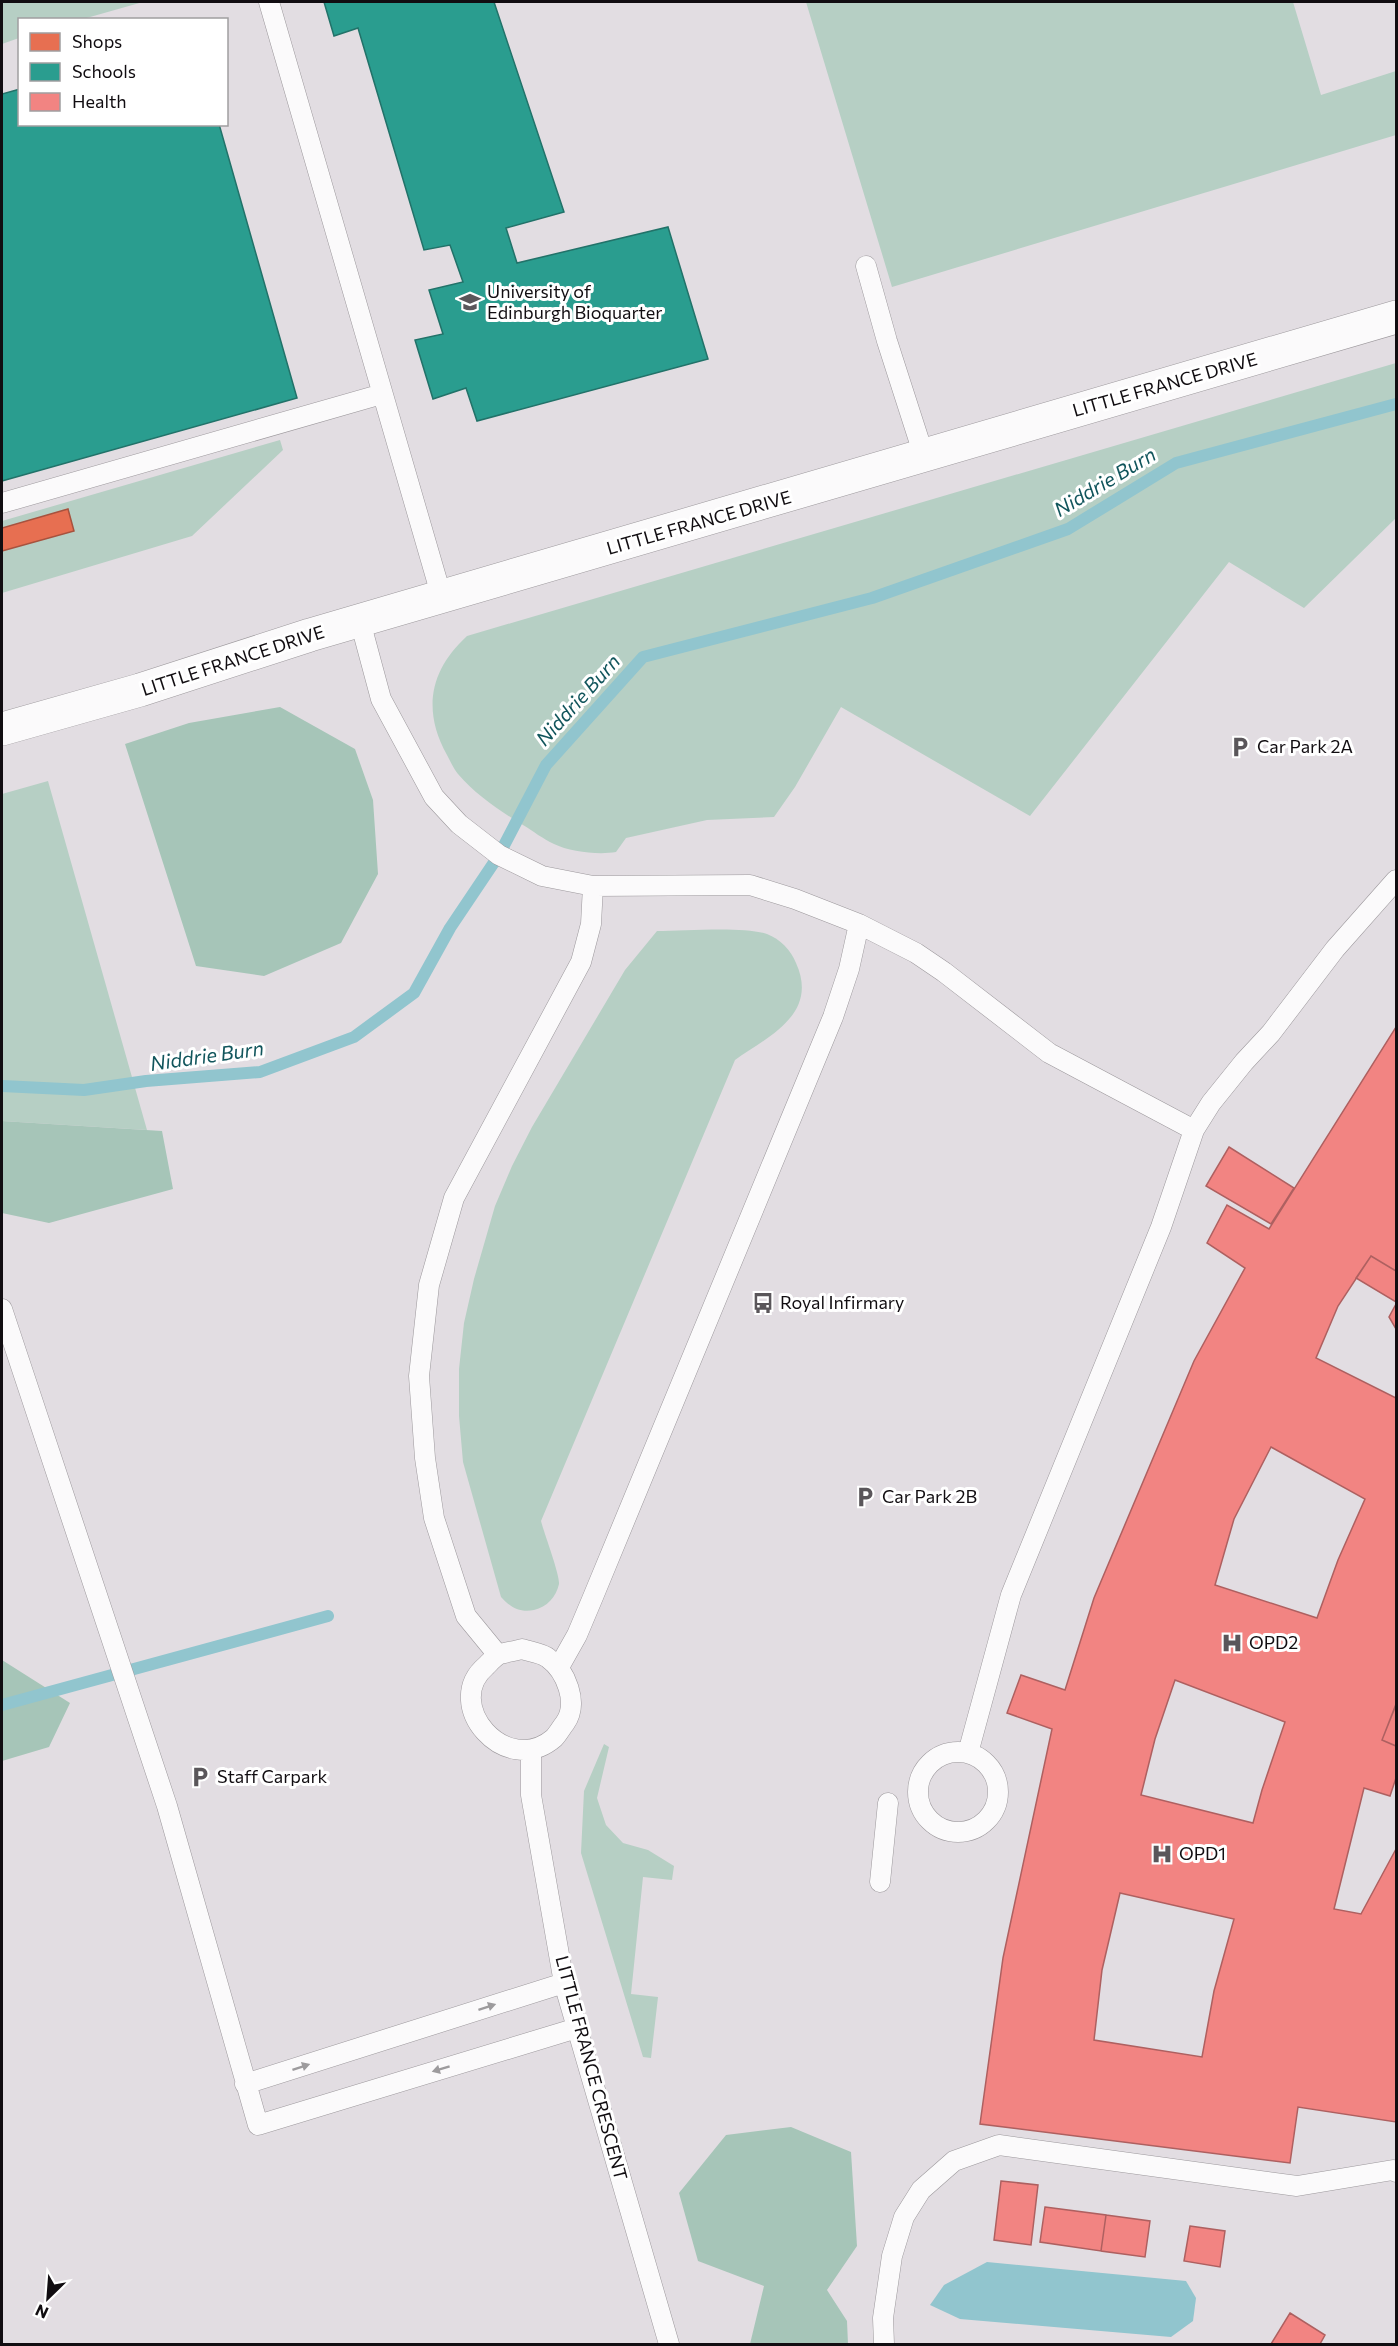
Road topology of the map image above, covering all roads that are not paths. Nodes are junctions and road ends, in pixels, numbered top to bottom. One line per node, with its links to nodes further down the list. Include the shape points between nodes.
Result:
1 (269, 2): 4 (lane)
2 (866, 266): 5 (lane)
3 (1396, 317): 5 (street, LITTLE FRANCE DRIVE)
4 (382, 394): 6 (lane); 7 (lane)
5 (924, 456): 7 (street, LITTLE FRANCE DRIVE)
6 (2, 503)
7 (442, 598): 8 (street, LITTLE FRANCE DRIVE)
8 (360, 621): 9 (street, LITTLE FRANCE DRIVE); 11 (lane, via 381,699 434,797 459,824 499,855 542,876)
9 (2, 729)
10 (1396, 880): 13 (lane, via 1335,948 1271,1033 1211,1103)
11 (593, 886): 12 (lane, via 750,885); 15 (lane, via 591,924 581,962 454,1198 429,1285 418,1376 434,1518 466,1616)
12 (859, 924): 13 (lane, via 944,972 1049,1053); 16 (lane, via 833,1017 585,1616)
13 (1194, 1130): 18 (lane, via 1156,1238 1011,1595)
14 (2, 1309): 23 (lane, via 167,1806)
15 (498, 1655): 16 (lane, via 522,1649 546,1656); 17 (lane, via 480,1671 471,1693 474,1717 488,1737 509,1749)
16 (559, 1667): 17 (lane, via 572,1696 568,1719 554,1738)
17 (531, 1751): 21 (lane, LITTLE FRANCE CRESCENT, via 531,1795)
18 (968, 1753): 18 (lane, via 991,1768 997,1780 996,1807 978,1827 954,1832 942,1829 923,1813 918,1788 921,1776 937,1757 958,1751)
19 (888, 1803): 20 (lane)
20 (880, 1882)
21 (564, 1983): 22 (lane, LITTLE FRANCE CRESCENT); 23 (lane, one-way to 21)
22 (577, 2028): 23 (lane, one-way to 23, via 258,2125); 25 (lane, LITTLE FRANCE CRESCENT)
23 (246, 2084)
24 (1396, 2172): 26 (lane, via 1297,2186 999,2145 971,2154 954,2161 921,2190 903,2217 892,2256 883,2318)
25 (669, 2344)
26 (884, 2344)

